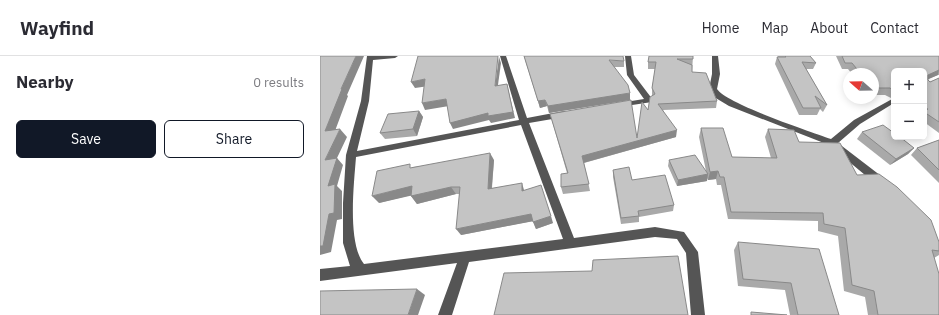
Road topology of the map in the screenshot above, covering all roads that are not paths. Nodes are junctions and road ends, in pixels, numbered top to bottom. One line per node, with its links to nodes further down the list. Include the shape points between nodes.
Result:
1 (395, 56): 5 (street)
2 (503, 56): 9 (street)
3 (628, 56): 7 (street, via 631,79 649,100)
4 (715, 56): 10 (street, via 716,74 713,89 717,95 732,104)
5 (369, 57): 11 (street, via 365,101)
6 (891, 102): 10 (street, via 856,122)
7 (610, 106)
8 (571, 113): 9 (street)
9 (525, 121): 11 (street); 13 (street)
10 (832, 143): 12 (street)
11 (352, 155): 15 (street, via 348,203 349,243 354,261)
12 (889, 187)
13 (570, 243): 14 (street); 18 (street, via 655,232 680,235 692,252)
14 (465, 257): 15 (street); 17 (street)
15 (361, 270): 16 (street)
16 (320, 275)
17 (445, 315)
18 (698, 315)

